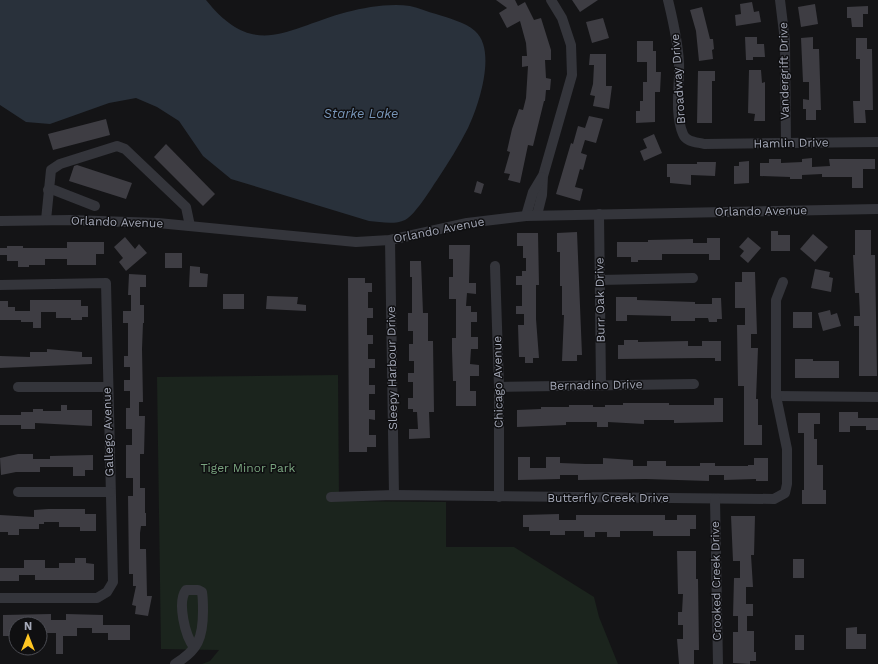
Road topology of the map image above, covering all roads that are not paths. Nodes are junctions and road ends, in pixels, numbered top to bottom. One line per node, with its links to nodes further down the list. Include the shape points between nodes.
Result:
1 (551, 0): 7 (street, via 562,18 570,44 572,75)
2 (668, 0): 6 (street, Broadway Drive, via 675,28 679,63 679,118 683,135 688,140)
3 (780, 0): 5 (street, Vandergrift Drive, via 785,41)
4 (878, 142): 5 (street, Hamlin Drive)
5 (786, 143): 6 (street, Hamlin Drive)
6 (704, 144)
7 (543, 176): 12 (street); 13 (street, via 533,192)
8 (48, 190): 9 (street); 14 (street); 16 (street, via 51,170 60,164 117,146 125,149 186,207)
9 (95, 206)
10 (878, 209): 11 (street, Orlando Avenue)
11 (599, 214): 12 (street, Orlando Avenue); 20 (street, Burr Oak Drive)
12 (537, 215): 13 (street, Orlando Avenue)
13 (526, 216): 17 (street, Orlando Avenue, via 467,223)
14 (46, 220): 15 (street, Orlando Avenue); 16 (street, Orlando Avenue)
15 (0, 221)
16 (190, 226): 17 (street, Orlando Avenue, via 324,240)
17 (390, 240): 32 (street, Sleepy Harbour Drive)
18 (496, 266): 27 (street, Chicago Avenue)
19 (693, 278): 20 (street)
20 (600, 280): 24 (street, Burr Oak Drive)
21 (782, 282): 28 (street, via 776,300)
22 (0, 285): 26 (street, Gallego Avenue, via 106,283)
23 (694, 384): 24 (street, Bernadino Drive)
24 (601, 385): 27 (street, Bernadino Drive)
25 (18, 387): 26 (street)
26 (107, 387): 31 (street, Gallego Avenue)
27 (499, 387): 34 (street, Chicago Avenue)
28 (776, 396): 29 (street); 35 (street, Butterfly Creek Drive, via 787,449 785,493 774,499)
29 (878, 397)
30 (18, 492): 31 (street)
31 (110, 492): 36 (street, Gallego Avenue, via 113,582 107,592 98,598)
32 (394, 495): 33 (street, Butterfly Creek Drive); 34 (street, Butterfly Creek Drive)
33 (331, 497)
34 (499, 497): 35 (street, Butterfly Creek Drive)
35 (715, 499): 39 (street, Crooked Creek Drive)
36 (0, 598)
37 (194, 647): 37 (street, via 202,636 203,596 198,590 186,590 183,597 184,626); 38 (street)
38 (175, 664)
39 (718, 664)

